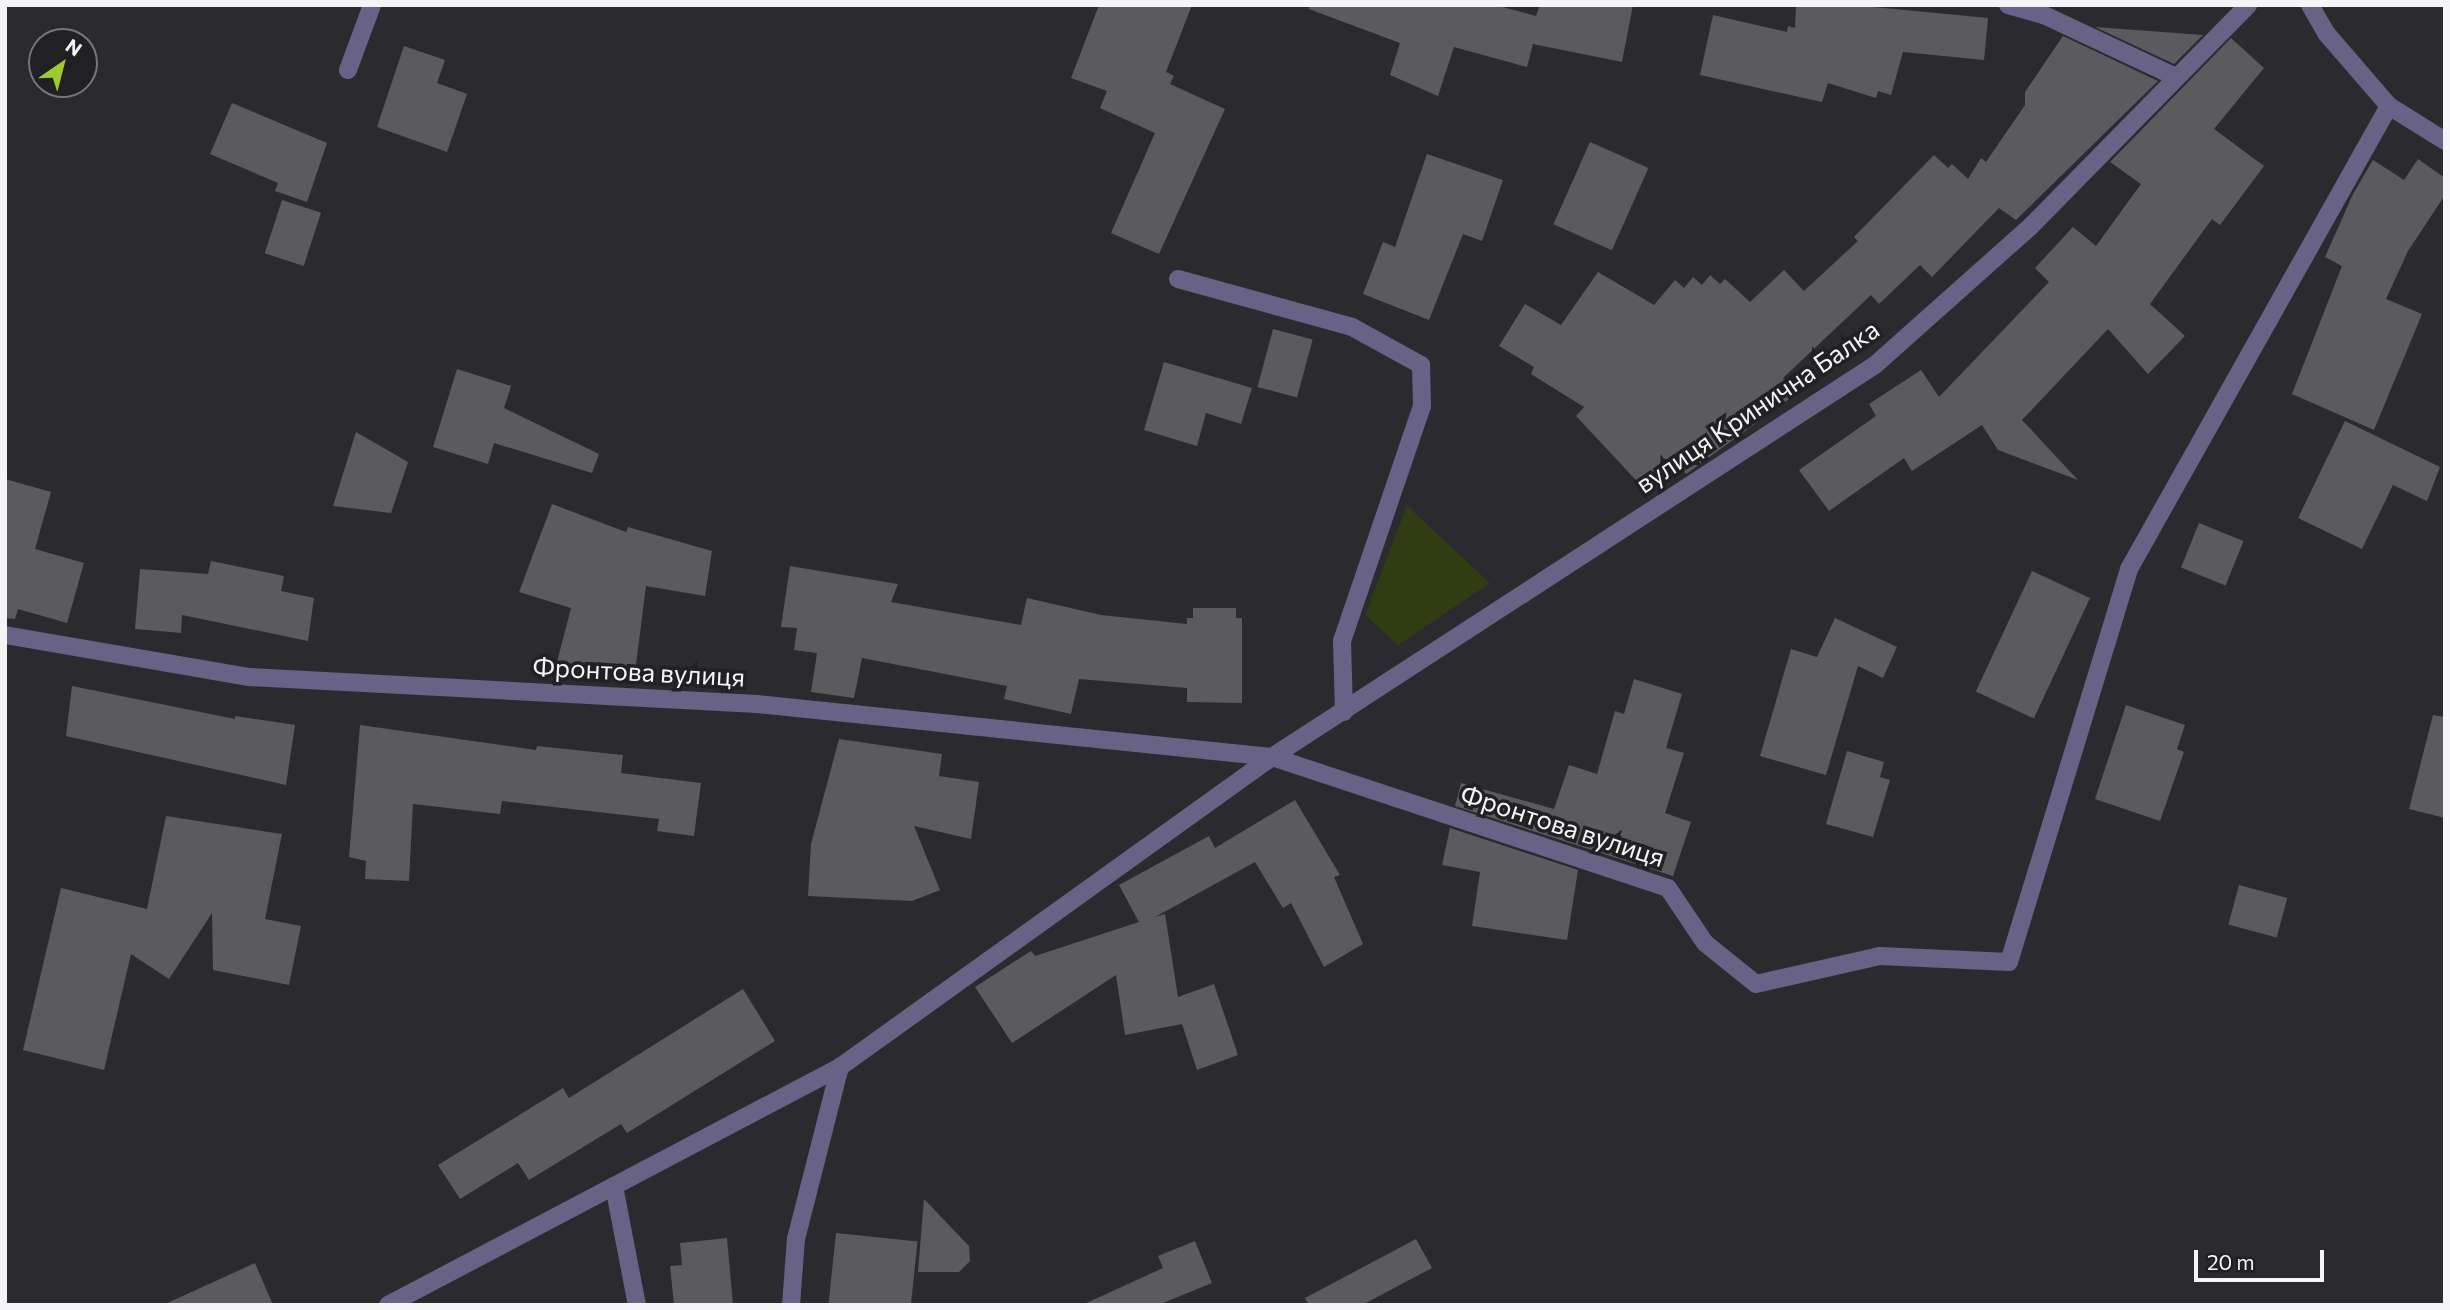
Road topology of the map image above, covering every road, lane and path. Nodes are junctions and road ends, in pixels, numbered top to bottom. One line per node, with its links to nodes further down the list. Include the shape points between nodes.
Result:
1 (372, 5): 5 (street)
2 (2008, 5): 6 (street, via 2044,15)
3 (2248, 5): 6 (street, вулиця Кринична Балка)
4 (2311, 5): 7 (street, via 2326,33)
5 (348, 70)
6 (2176, 78): 11 (street, вулиця Кринична Балка, via 2031,226 1875,365)
7 (2389, 106): 8 (street); 12 (street, Фронтова вулиця, via 2129,569 2009,962 1880,956 1756,984 1705,943 1668,888)
8 (2445, 141)
9 (1178, 279): 11 (street, via 1352,327 1421,365 1422,406 1342,641)
10 (5, 635): 12 (street, Фронтова вулиця, via 249,677 757,704)
11 (1344, 712): 12 (street, вулиця Кринична Балка)
12 (1272, 757): 13 (street)
13 (840, 1067): 14 (street); 17 (street, via 796,1239)
14 (614, 1186): 15 (street); 16 (street)
15 (388, 1305)
16 (637, 1305)
17 (790, 1305)

